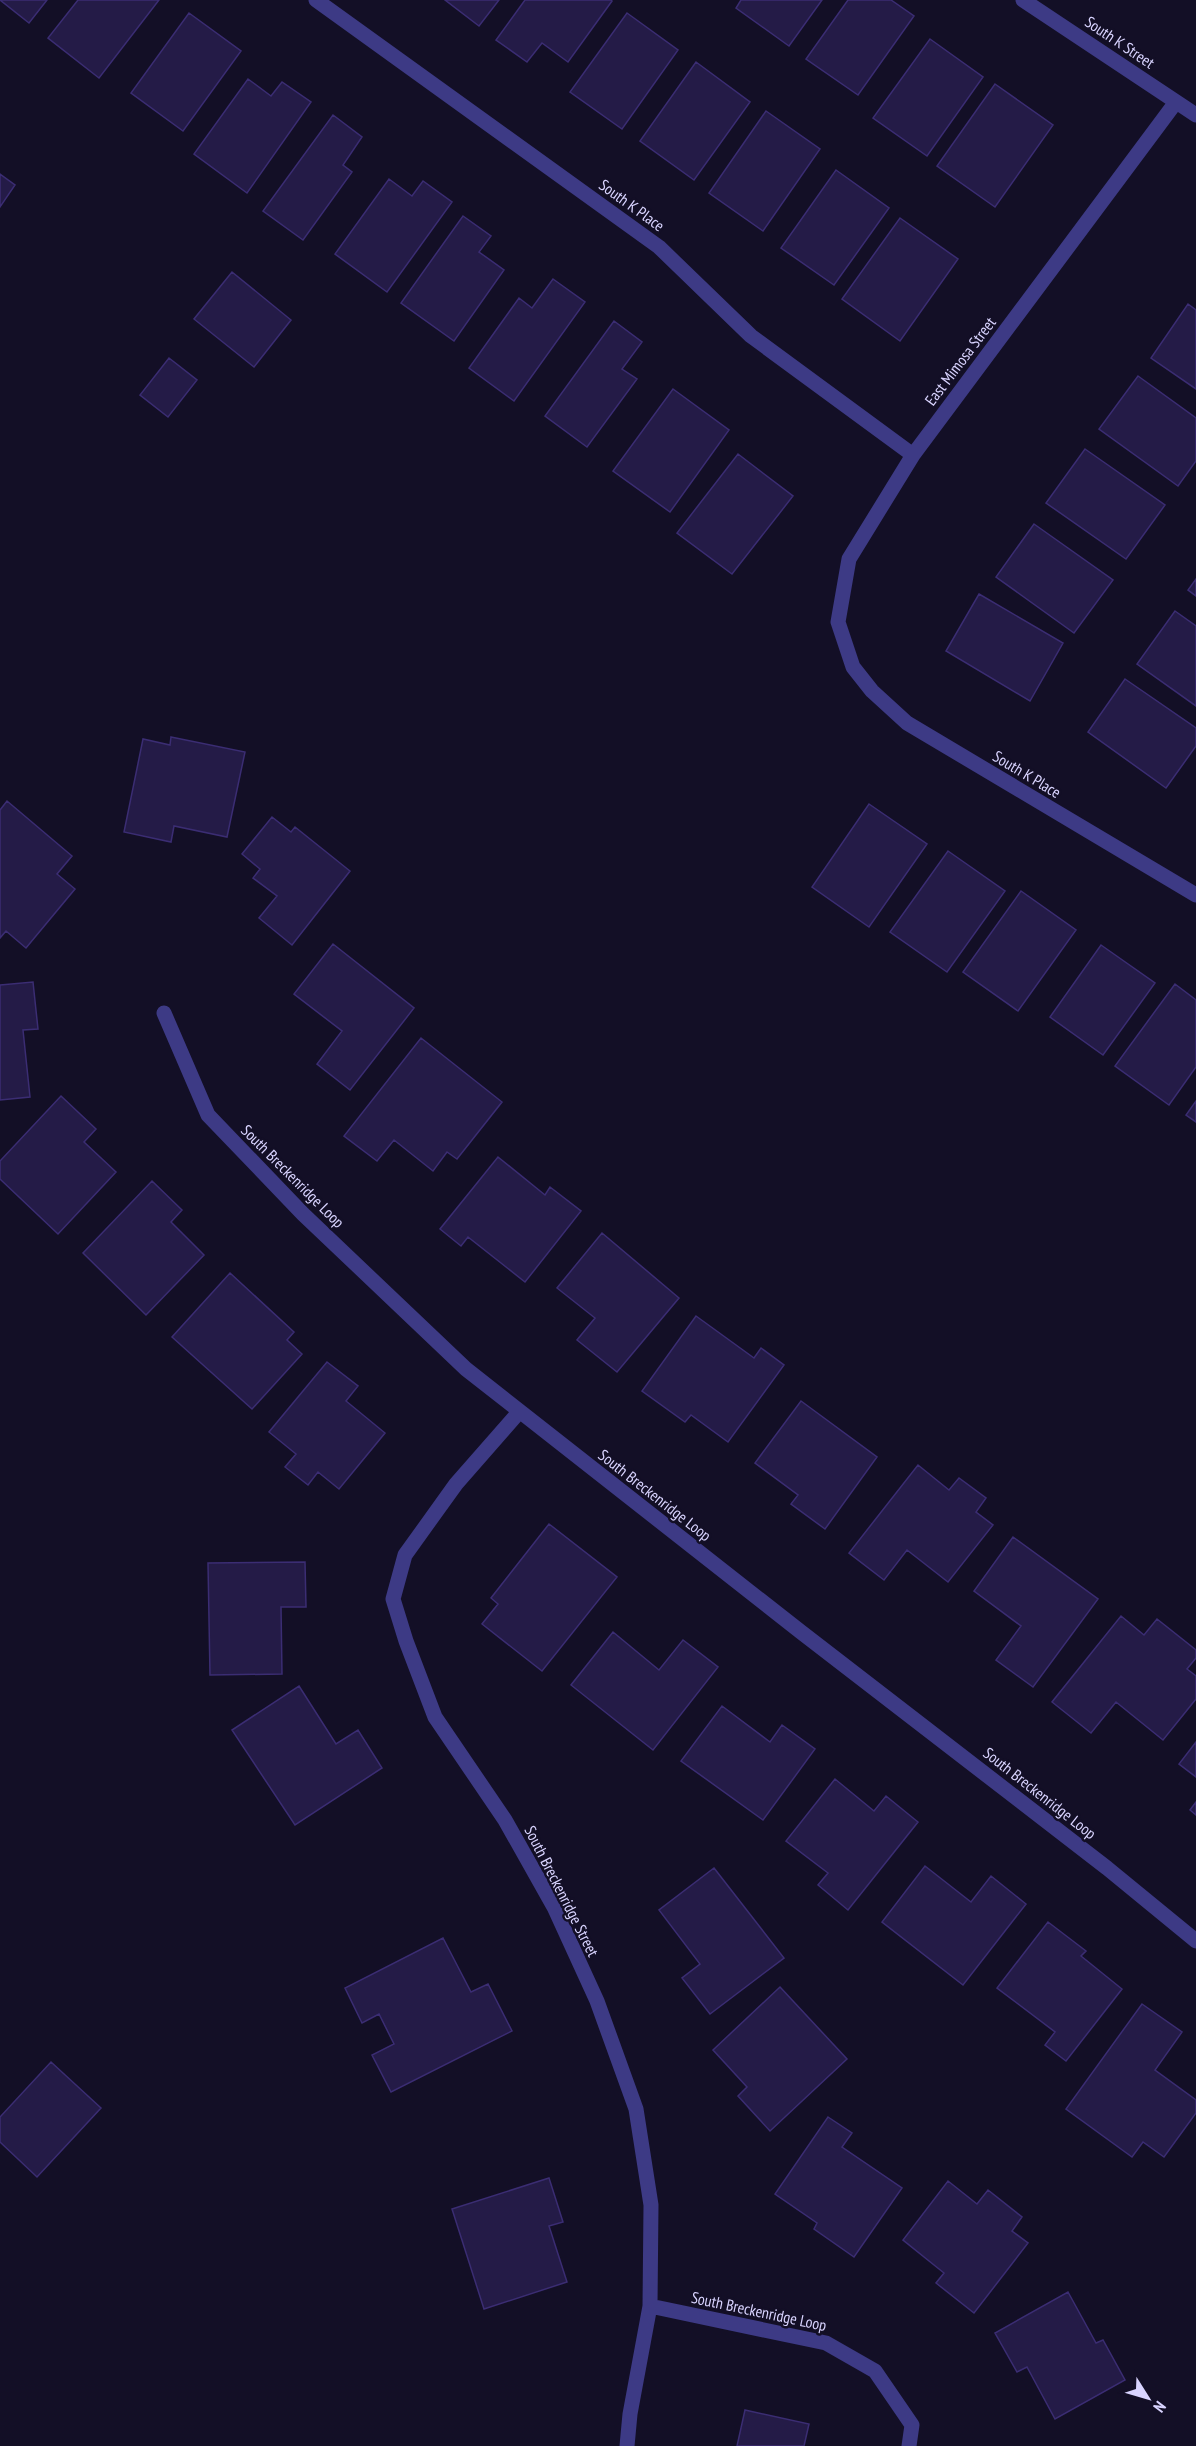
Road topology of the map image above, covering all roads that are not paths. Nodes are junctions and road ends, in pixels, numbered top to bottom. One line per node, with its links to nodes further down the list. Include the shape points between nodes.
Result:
1 (316, 0): 5 (street, South K Place, via 659,247 751,336)
2 (1023, 0): 3 (street, South K Street)
3 (1176, 102): 4 (street, South K Street); 5 (street, East Mimosa Street)
4 (1196, 115)
5 (913, 455): 6 (street, East Mimosa Street, via 849,559 838,622)
6 (854, 667): 7 (street, South K Place, via 872,691 907,723)
7 (1196, 895)
8 (164, 1013): 9 (street, South Breckenridge Loop, via 208,1115 303,1214 466,1369)
9 (519, 1412): 10 (street, South Breckenridge Loop); 11 (street, South Breckenridge Street, via 456,1484 405,1555 393,1599 435,1718 505,1820 554,1907 597,2001 636,2109 651,2205)
10 (1196, 1941)
11 (650, 2306): 12 (street, South Breckenridge Street); 13 (street, South Breckenridge Loop, via 826,2343 875,2371 912,2425)
12 (627, 2446)
13 (909, 2446)

